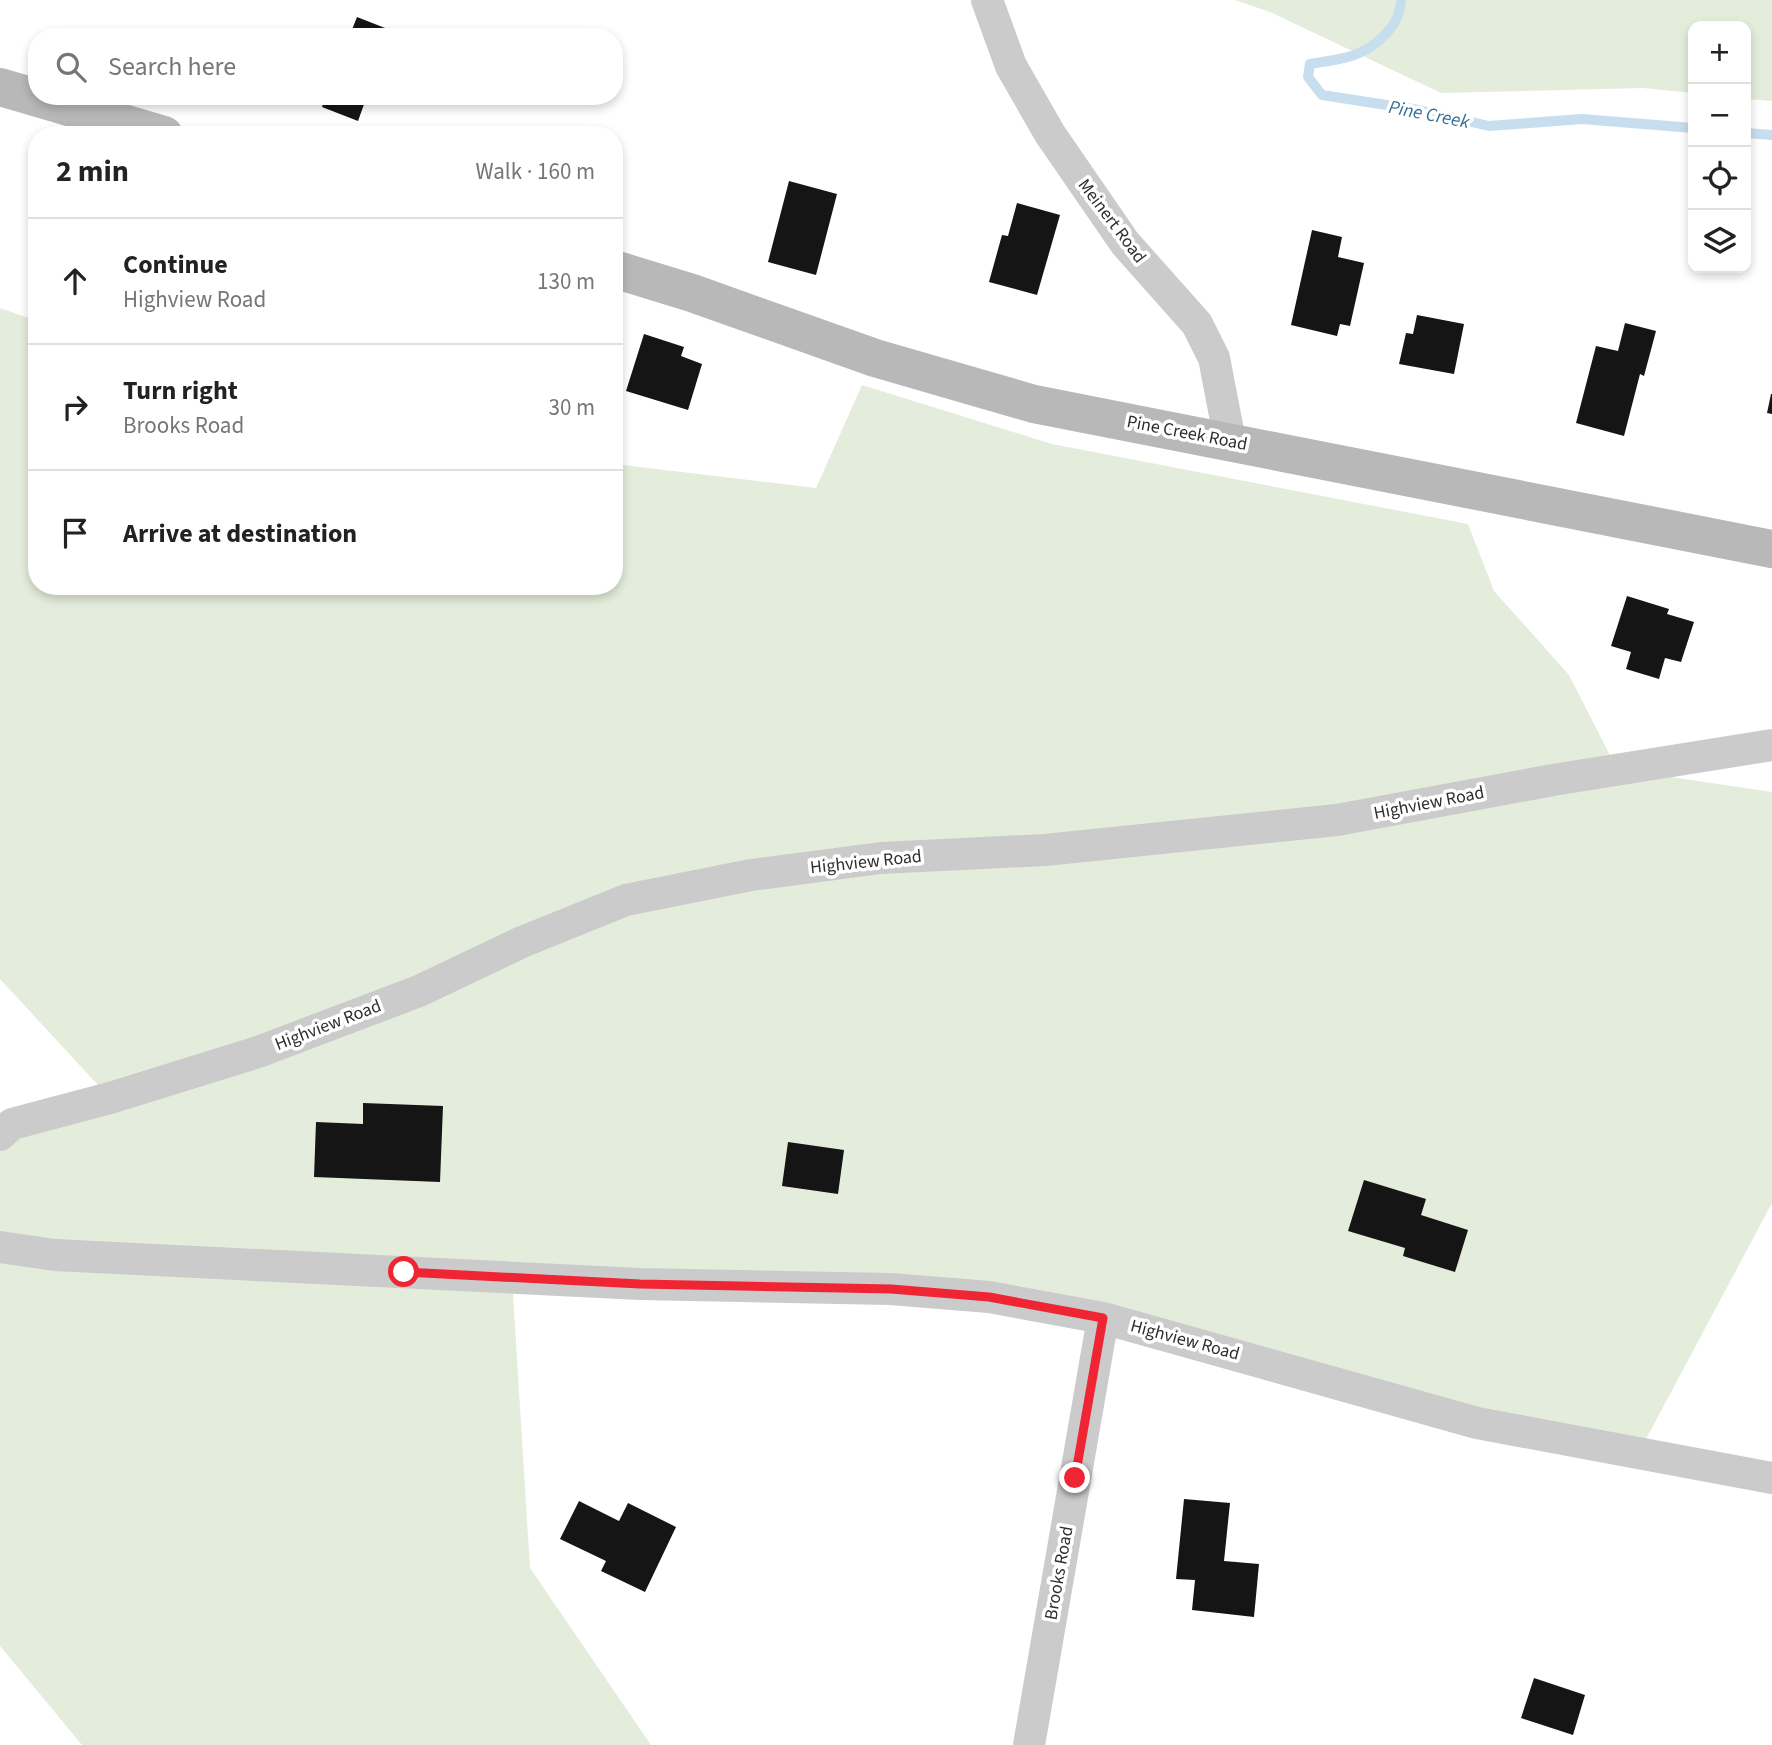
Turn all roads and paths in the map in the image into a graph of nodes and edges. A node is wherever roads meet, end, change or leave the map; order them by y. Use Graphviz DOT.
graph roads {
  1 [pos="987,0"];
  2 [pos="0,87"];
  3 [pos="28,95"];
  4 [pos="62,105"];
  5 [pos="133,126"];
  6 [pos="623,272"];
  7 [pos="1230,441"];
  8 [pos="1772,549"];
  9 [pos="1772,745"];
  10 [pos="0,1135"];
  11 [pos="0,1248"];
  12 [pos="1103,1318"];
  13 [pos="1772,1478"];
  14 [pos="1029,1745"];
  1 -- 7 [label="street, Meinert Road"];
  2 -- 3 [label="street"];
  4 -- 5 [label="street"];
  6 -- 7 [label="street, Pine Creek Road"];
  7 -- 8 [label="street, Pine Creek Road"];
  9 -- 10 [label="street, Highview Road"];
  11 -- 12 [label="street, Highview Road"];
  12 -- 13 [label="street, Highview Road"];
  12 -- 14 [label="street, Brooks Road"];
}
